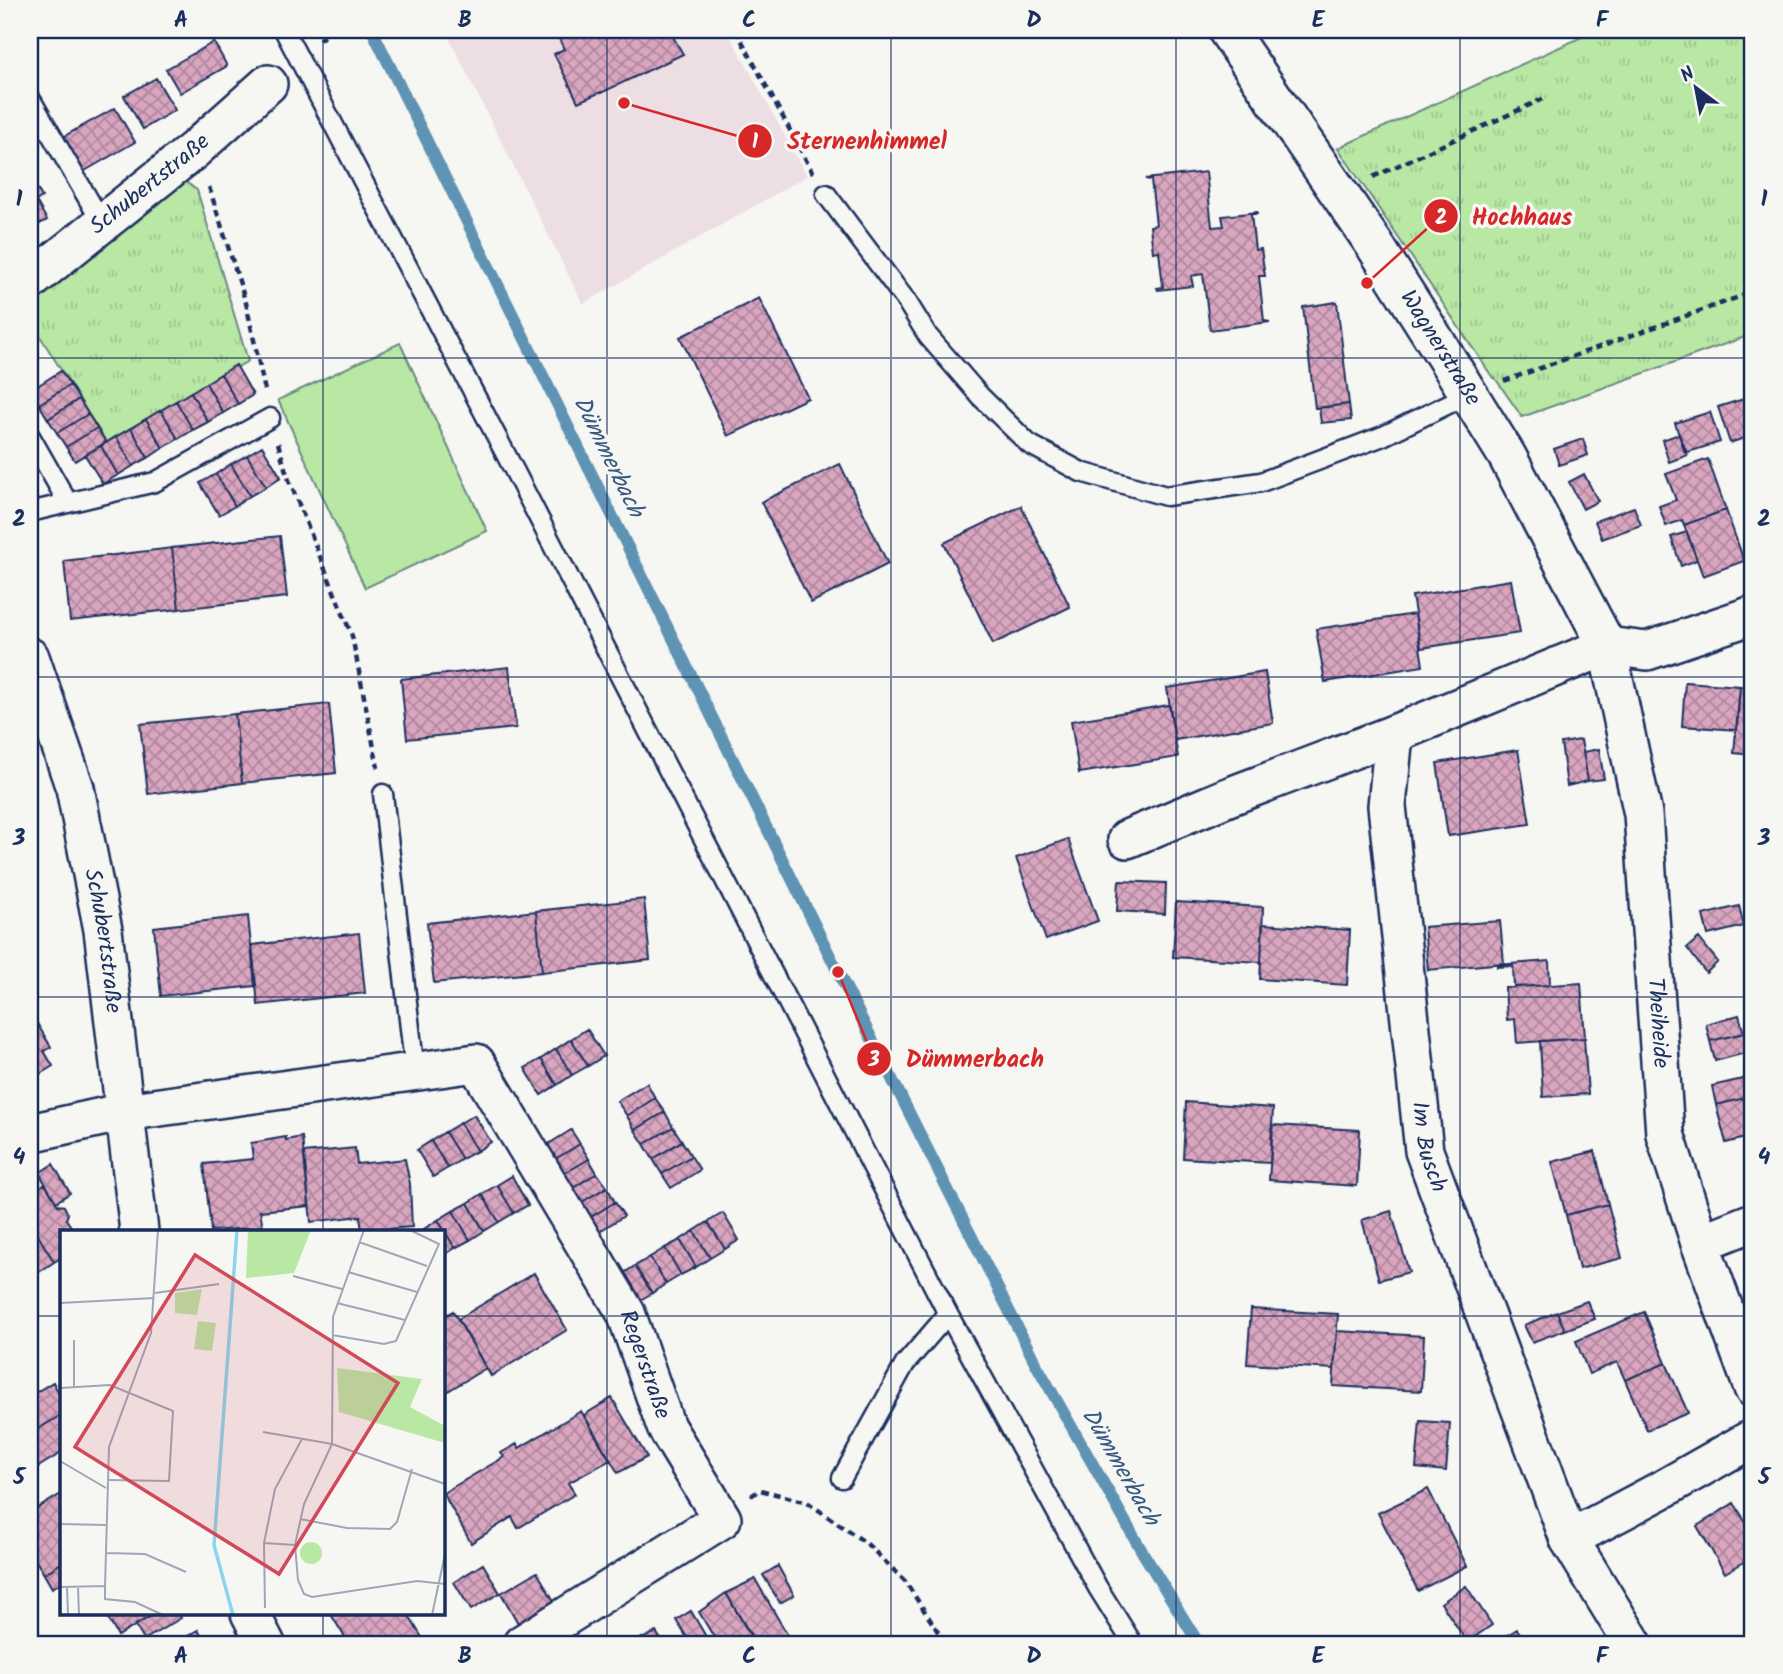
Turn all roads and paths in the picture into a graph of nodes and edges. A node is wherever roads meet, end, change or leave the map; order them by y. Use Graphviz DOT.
graph roads {
  1 [pos="284,30"];
  2 [pos="736,30"];
  3 [pos="1227,30"];
  4 [pos="268,84"];
  5 [pos="1547,97"];
  6 [pos="30,98"];
  7 [pos="194,150"];
  8 [pos="1338,192"];
  9 [pos="826,194"];
  10 [pos="102,223"];
  11 [pos="30,281"];
  12 [pos="1753,292"];
  13 [pos="1469,394"];
  14 [pos="270,418"];
  15 [pos="30,436"];
  16 [pos="68,503"];
  17 [pos="30,512"];
  18 [pos="1753,615"];
  19 [pos="1607,646"];
  20 [pos="30,657"];
  21 [pos="1394,734"];
  22 [pos="383,794"];
  23 [pos="1127,839"];
  24 [pos="415,1072"];
  25 [pos="124,1112"];
  26 [pos="30,1133"];
  27 [pos="1753,1222"];
  28 [pos="139,1230"];
  29 [pos="1700,1243"];
  30 [pos="948,1314"];
  31 [pos="1753,1388"];
  32 [pos="1753,1438"];
  33 [pos="842,1478"];
  34 [pos="722,1519"];
  35 [pos="1569,1539"];
  36 [pos="251,1614"];
  37 [pos="266,1644"];
  38 [pos="522,1644"];
  39 [pos="946,1644"];
  40 [pos="1133,1644"];
  41 [pos="1633,1644"];
  1 -- 30 [label="lane"];
  2 -- 9 [label="path"];
  3 -- 8 [label="street, Wagnerstraße"];
  4 -- 7 [label="street, Schubertstraße"];
  5 -- 8 [label="path"];
  6 -- 10 [label="lane"];
  7 -- 10 [label="street, Schubertstraße"];
  7 -- 14 [label="path"];
  8 -- 13 [label="street, Wagnerstraße"];
  9 -- 13 [label="lane"];
  10 -- 11 [label="street, Schubertstraße"];
  12 -- 13 [label="path"];
  13 -- 19 [label="street, Wagnerstraße"];
  14 -- 16 [label="lane"];
  14 -- 22 [label="path"];
  15 -- 16 [label="lane"];
  16 -- 17 [label="lane"];
  18 -- 19 [label="street"];
  19 -- 21 [label="street"];
  19 -- 29 [label="street, Theiheide"];
  20 -- 25 [label="street, Schubertstraße"];
  21 -- 23 [label="street"];
  21 -- 35 [label="street, Im Busch"];
  22 -- 24 [label="lane"];
  24 -- 25 [label="street, Regerstraße"];
  24 -- 34 [label="street, Regerstraße"];
  25 -- 26 [label="street, Regerstraße"];
  25 -- 28 [label="street, Schubertstraße"];
  27 -- 29 [label="street"];
  29 -- 31 [label="street, Theiheide"];
  30 -- 33 [label="lane"];
  30 -- 40 [label="lane"];
  32 -- 35 [label="street"];
  34 -- 38 [label="street"];
  34 -- 39 [label="path"];
  35 -- 41 [label="street, Im Busch"];
  36 -- 37 [label="street"];
}
